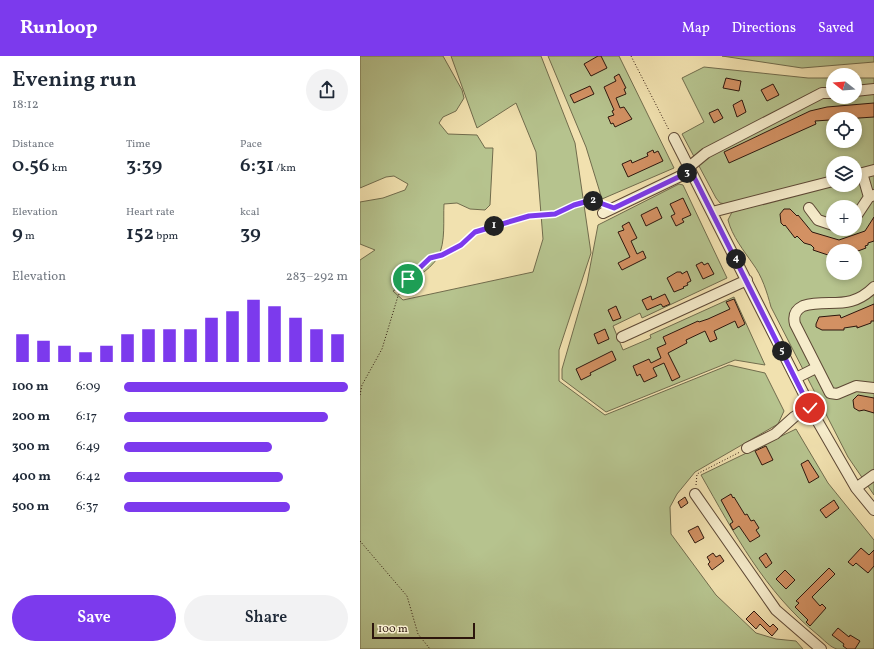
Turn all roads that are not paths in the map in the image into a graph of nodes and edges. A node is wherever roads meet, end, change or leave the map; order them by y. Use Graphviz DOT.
graph roads {
  1 [pos="874,89"];
  2 [pos="862,90"];
  3 [pos="826,93"];
  4 [pos="674,138"];
  5 [pos="690,169"];
  6 [pos="874,170"];
  7 [pos="862,173"];
  8 [pos="862,179"];
  9 [pos="826,183"];
  10 [pos="872,196"];
  11 [pos="809,208"];
  12 [pos="862,209"];
  13 [pos="712,212"];
  14 [pos="603,213"];
  15 [pos="826,223"];
  16 [pos="746,280"];
  17 [pos="874,287"];
  18 [pos="622,338"];
  19 [pos="816,368"];
  20 [pos="796,378"];
  21 [pos="874,388"];
  22 [pos="810,408"];
  23 [pos="747,448"];
  24 [pos="874,475"];
  25 [pos="856,488"];
  26 [pos="695,494"];
  27 [pos="874,510"];
  28 [pos="821,649"];
  1 -- 2 [label="street"];
  3 -- 5 [label="street"];
  4 -- 5 [label="street"];
  5 -- 13 [label="street"];
  5 -- 14 [label="street"];
  6 -- 7 [label="street"];
  8 -- 10 [label="street"];
  9 -- 13 [label="street"];
  10 -- 12 [label="street"];
  11 -- 15 [label="street"];
  13 -- 16 [label="street"];
  16 -- 18 [label="street"];
  16 -- 20 [label="street"];
  17 -- 19 [label="street"];
  19 -- 20 [label="street"];
  19 -- 21 [label="street"];
  20 -- 22 [label="street"];
  22 -- 23 [label="street"];
  22 -- 25 [label="street"];
  24 -- 25 [label="street"];
  25 -- 27 [label="street"];
  26 -- 28 [label="street"];
}
